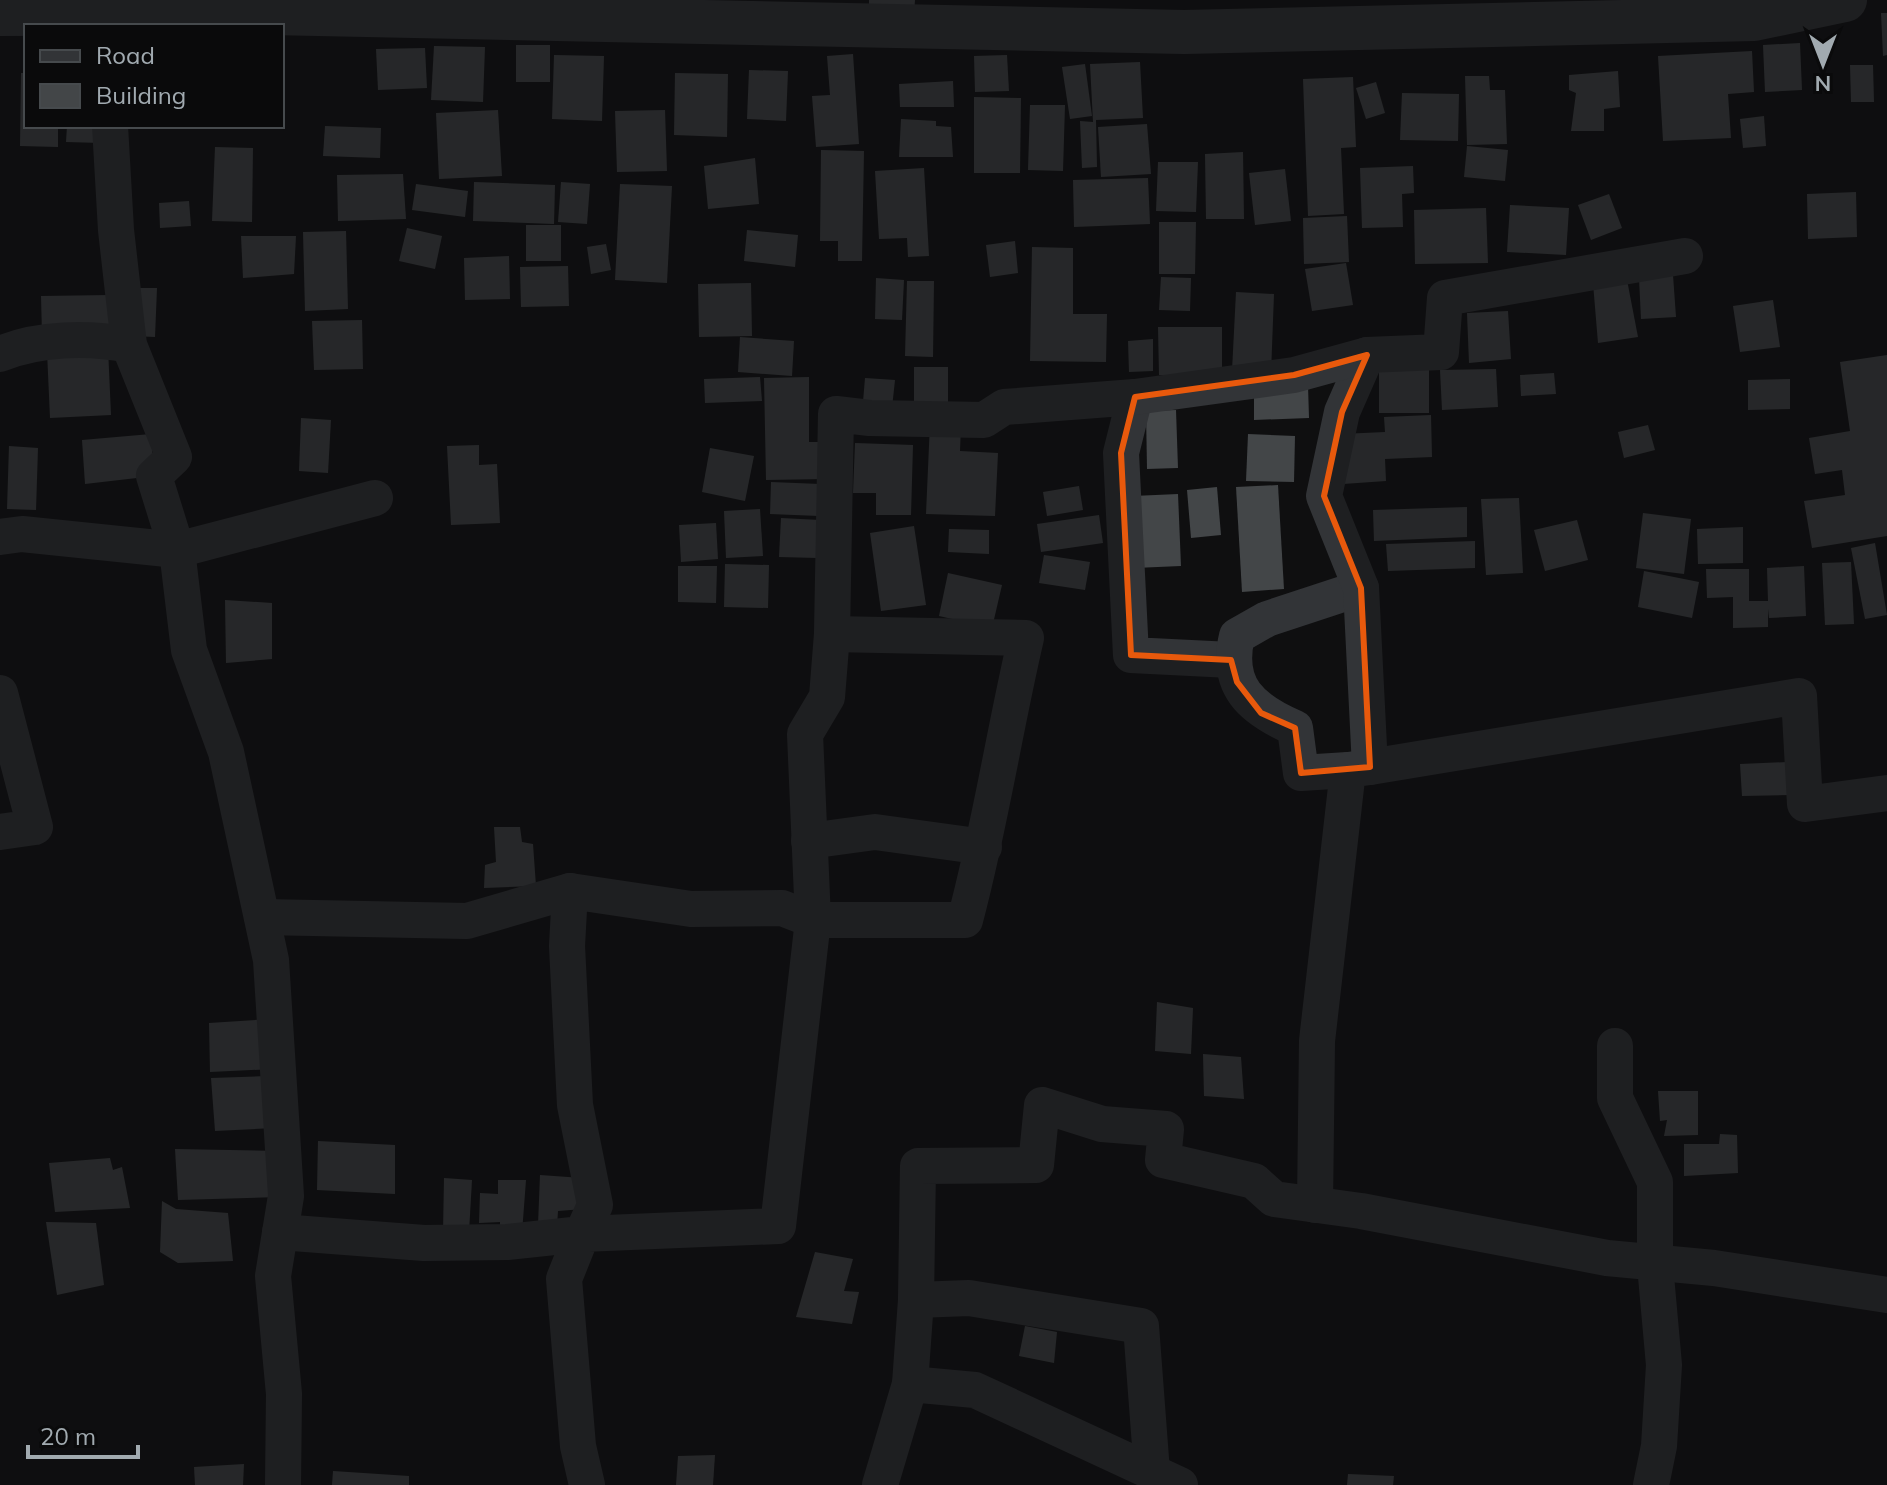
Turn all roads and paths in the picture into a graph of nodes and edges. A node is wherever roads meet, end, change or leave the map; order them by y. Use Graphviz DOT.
graph roads {
  1 [pos="1845,0"];
  2 [pos="326,7"];
  3 [pos="0,14"];
  4 [pos="104,20"];
  5 [pos="110,128"];
  6 [pos="1685,256"];
  7 [pos="129,345"];
  8 [pos="0,354"];
  9 [pos="1367,355"];
  10 [pos="1135,397"];
  11 [pos="375,498"];
  12 [pos="0,537"];
  13 [pos="177,550"];
  14 [pos="1361,588"];
  15 [pos="832,634"];
  16 [pos="1231,660"];
  17 [pos="0,693"];
  18 [pos="1359,769"];
  19 [pos="1887,793"];
  20 [pos="0,832"];
  21 [pos="809,841"];
  22 [pos="984,847"];
  23 [pos="570,891"];
  24 [pos="262,917"];
  25 [pos="813,920"];
  26 [pos="1615,1046"];
  27 [pos="1315,1205"];
  28 [pos="280,1232"];
  29 [pos="582,1234"];
  30 [pos="1655,1265"];
  31 [pos="1887,1295"];
  32 [pos="916,1300"];
  33 [pos="910,1384"];
  34 [pos="1166,1479"];
  35 [pos="283,1485"];
  36 [pos="587,1485"];
  37 [pos="880,1485"];
  38 [pos="1651,1485"];
  1 -- 2 [label="street"];
  2 -- 4 [label="street"];
  3 -- 4 [label="street"];
  5 -- 7 [label="street"];
  6 -- 9 [label="street"];
  7 -- 8 [label="street"];
  7 -- 13 [label="street"];
  9 -- 10 [label="street"];
  9 -- 14 [label="street"];
  10 -- 15 [label="street"];
  10 -- 16 [label="street"];
  11 -- 13 [label="street"];
  12 -- 13 [label="street"];
  13 -- 24 [label="street"];
  14 -- 16 [label="street"];
  14 -- 18 [label="street"];
  15 -- 21 [label="street"];
  15 -- 22 [label="street"];
  16 -- 18 [label="street"];
  17 -- 20 [label="street"];
  18 -- 19 [label="street"];
  18 -- 27 [label="street"];
  21 -- 22 [label="street"];
  21 -- 25 [label="street"];
  22 -- 25 [label="street"];
  23 -- 24 [label="street"];
  23 -- 25 [label="street"];
  23 -- 29 [label="street"];
  24 -- 28 [label="street"];
  25 -- 29 [label="street"];
  26 -- 30 [label="street"];
  27 -- 30 [label="street"];
  27 -- 32 [label="street"];
  28 -- 29 [label="street"];
  28 -- 35 [label="street"];
  29 -- 36 [label="street"];
  30 -- 31 [label="street"];
  30 -- 38 [label="street"];
  32 -- 33 [label="street"];
  32 -- 34 [label="street"];
  33 -- 34 [label="street"];
  33 -- 37 [label="street"];
}
